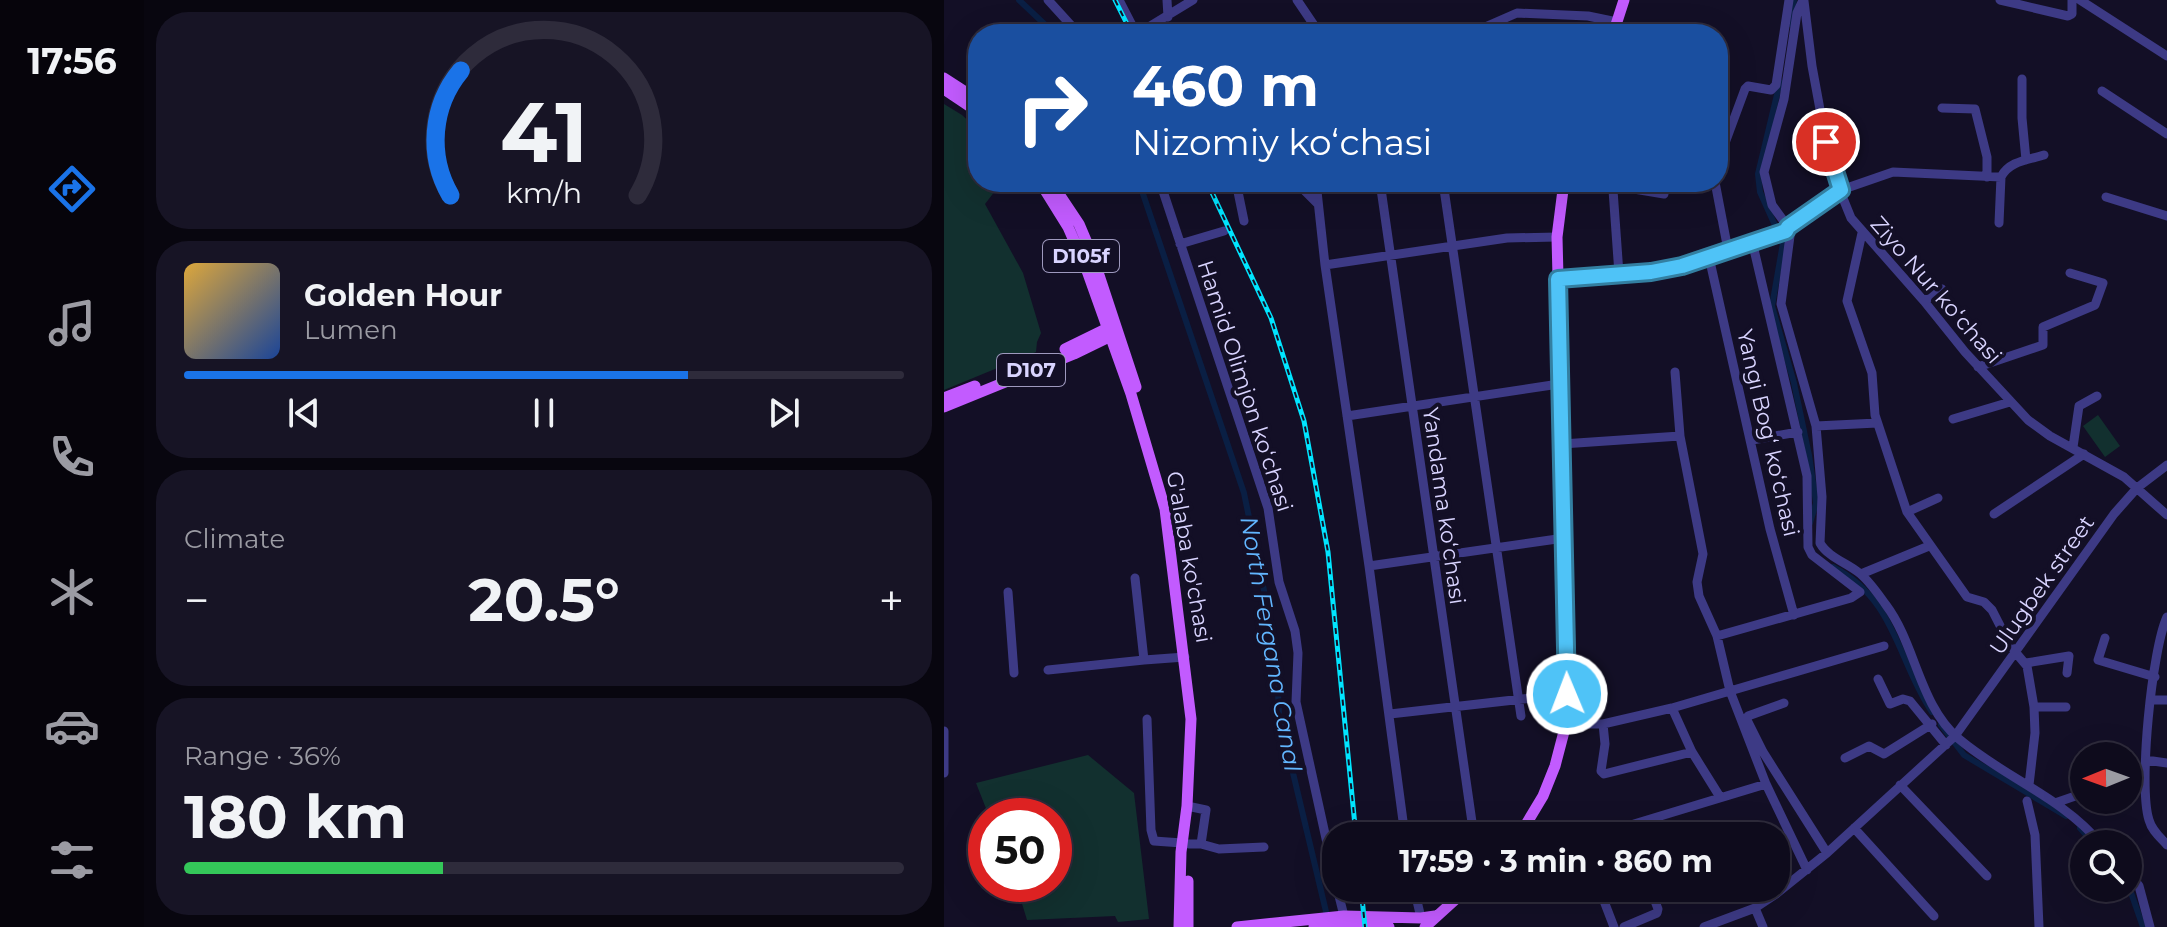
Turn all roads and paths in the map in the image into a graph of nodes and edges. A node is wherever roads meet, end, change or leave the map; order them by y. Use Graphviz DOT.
graph roads {
  1 [pos="1048,0"];
  2 [pos="1119,0"];
  3 [pos="1167,0"];
  4 [pos="1193,0"];
  5 [pos="1297,0"];
  6 [pos="1624,0"];
  7 [pos="1789,0"];
  8 [pos="1804,0"];
  9 [pos="2000,0"];
  10 [pos="2072,0"];
  11 [pos="2080,0"];
  12 [pos="1168,17"];
  13 [pos="1070,24"];
  14 [pos="1131,24"];
  15 [pos="1156,24"];
  16 [pos="1313,24"];
  17 [pos="1492,24"];
  18 [pos="1601,24"];
  19 [pos="1616,24"];
  20 [pos="2167,56"];
  21 [pos="944,78"];
  22 [pos="2022,79"];
  23 [pos="944,89"];
  24 [pos="2102,91"];
  25 [pos="968,94"];
  26 [pos="968,105"];
  27 [pos="1942,108"];
  28 [pos="2167,134"];
  29 [pos="1728,135"];
  30 [pos="2044,155"];
  31 [pos="2026,160"];
  32 [pos="1987,177"];
  33 [pos="2001,177"];
  34 [pos="1841,190"];
  35 [pos="1046,192"];
  36 [pos="1058,192"];
  37 [pos="1163,192"];
  38 [pos="1238,192"];
  39 [pos="1306,192"];
  40 [pos="1316,192"];
  41 [pos="1381,192"];
  42 [pos="1445,192"];
  43 [pos="1561,192"];
  44 [pos="1613,192"];
  45 [pos="1658,192"];
  46 [pos="1717,192"];
  47 [pos="1664,194"];
  48 [pos="2106,197"];
  49 [pos="1317,203"];
  50 [pos="2167,216"];
  51 [pos="1244,221"];
  52 [pos="1999,223"];
  53 [pos="1783,230"];
  54 [pos="1224,231"];
  55 [pos="1862,233"];
  56 [pos="1557,237"];
  57 [pos="1752,241"];
  58 [pos="1180,244"];
  59 [pos="1453,247"];
  60 [pos="1728,250"];
  61 [pos="1390,256"];
  62 [pos="1709,257"];
  63 [pos="1325,265"];
  64 [pos="2070,273"];
  65 [pos="1619,274"];
  66 [pos="1558,279"];
  67 [pos="1942,289"];
  68 [pos="1924,301"];
  69 [pos="1112,331"];
  70 [pos="1978,367"];
  71 [pos="1675,372"];
  72 [pos="1559,384"];
  73 [pos="2097,396"];
  74 [pos="1473,397"];
  75 [pos="944,398"];
  76 [pos="2010,402"];
  77 [pos="1411,406"];
  78 [pos="944,407"];
  79 [pos="1347,416"];
  80 [pos="1953,419"];
  81 [pos="1877,423"];
  82 [pos="1816,426"];
  83 [pos="1798,432"];
  84 [pos="1680,436"];
  85 [pos="1752,440"];
  86 [pos="1562,444"];
  87 [pos="2073,447"];
  88 [pos="1153,452"];
  89 [pos="2084,454"];
  90 [pos="2167,465"];
  91 [pos="2137,488"];
  92 [pos="1938,498"];
  93 [pos="1907,512"];
  94 [pos="1994,514"];
  95 [pos="2167,515"];
  96 [pos="1564,538"];
  97 [pos="1929,546"];
  98 [pos="1497,547"];
  99 [pos="1434,556"];
  100 [pos="1369,566"];
  101 [pos="1861,574"];
  102 [pos="1135,578"];
  103 [pos="1008,592"];
  104 [pos="1794,615"];
  105 [pos="2167,617"];
  106 [pos="1717,636"];
  107 [pos="2105,638"];
  108 [pos="1884,646"];
  109 [pos="2017,652"];
  110 [pos="1185,657"];
  111 [pos="1144,660"];
  112 [pos="2026,663"];
  113 [pos="1048,670"];
  114 [pos="1014,673"];
  115 [pos="2067,673"];
  116 [pos="2155,677"];
  117 [pos="1878,679"];
  118 [pos="1730,691"];
  119 [pos="1567,694"];
  120 [pos="1517,698"];
  121 [pos="2151,700"];
  122 [pos="2167,700"];
  123 [pos="1784,703"];
  124 [pos="1455,707"];
  125 [pos="2034,707"];
  126 [pos="2066,707"];
  127 [pos="1672,708"];
  128 [pos="1390,714"];
  129 [pos="1521,716"];
  130 [pos="1147,719"];
  131 [pos="1566,724"];
  132 [pos="1603,724"];
  133 [pos="1932,724"];
  134 [pos="944,731"];
  135 [pos="1955,736"];
  136 [pos="1946,745"];
  137 [pos="1692,752"];
  138 [pos="1845,758"];
  139 [pos="2146,760"];
  140 [pos="2167,763"];
  141 [pos="944,773"];
  142 [pos="1766,784"];
  143 [pos="1900,785"];
  144 [pos="2029,785"];
  145 [pos="2144,787"];
  146 [pos="1720,797"];
  147 [pos="2070,798"];
  148 [pos="2027,801"];
  149 [pos="2055,803"];
  150 [pos="1191,806"];
  151 [pos="1322,822"];
  152 [pos="1403,822"];
  153 [pos="1472,822"];
  154 [pos="1527,822"];
  155 [pos="1640,822"];
  156 [pos="1854,828"];
  157 [pos="2088,830"];
  158 [pos="1191,844"];
  159 [pos="2167,845"];
  160 [pos="1264,847"];
  161 [pos="1827,853"];
  162 [pos="1807,870"];
  163 [pos="1987,876"];
  164 [pos="2142,897"];
  165 [pos="1340,902"];
  166 [pos="1418,902"];
  167 [pos="1452,902"];
  168 [pos="1604,902"];
  169 [pos="1654,902"];
  170 [pos="1755,908"];
  171 [pos="1183,913"];
  172 [pos="1934,916"];
  173 [pos="1346,923"];
  174 [pos="1315,924"];
  175 [pos="1423,924"];
  176 [pos="1179,927"];
  177 [pos="1188,927"];
  178 [pos="1237,927"];
  179 [pos="1388,927"];
  180 [pos="1614,927"];
  181 [pos="1624,927"];
  182 [pos="1704,927"];
  183 [pos="1763,927"];
  184 [pos="2039,927"];
  185 [pos="2150,927"];
  1 -- 13 [label="street"];
  2 -- 14 [label="street"];
  3 -- 12 [label="street"];
  4 -- 12 [label="street"];
  5 -- 16 [label="street"];
  6 -- 19 [label="main road"];
  7 -- 29 [label="street"];
  8 -- 34 [label="street, Ziyo Nur koʻchasi"];
  8 -- 53 [label="street"];
  9 -- 10 [label="street"];
  11 -- 20 [label="street"];
  12 -- 15 [label="street"];
  17 -- 18 [label="street"];
  21 -- 25 [label="main road"];
  22 -- 31 [label="street"];
  23 -- 26 [label="main road"];
  24 -- 28 [label="street"];
  27 -- 32 [label="street"];
  30 -- 31 [label="street"];
  31 -- 33 [label="street"];
  32 -- 33 [label="street"];
  32 -- 34 [label="street"];
  33 -- 52 [label="street"];
  34 -- 53 [label="street"];
  34 -- 55 [label="street, Ziyo Nur koʻchasi"];
  35 -- 69 [label="main road, G'alaba ko'chasi / D105f"];
  36 -- 69 [label="main road, G'alaba ko'chasi / D105f"];
  37 -- 58 [label="street, Hamid Olimjon koʻchasi"];
  38 -- 51 [label="street"];
  39 -- 49 [label="street"];
  40 -- 49 [label="street"];
  41 -- 61 [label="street, Yandama koʻchasi"];
  42 -- 59 [label="street, Yandama koʻchasi"];
  43 -- 56 [label="main road"];
  44 -- 65 [label="street"];
  45 -- 47 [label="street"];
  46 -- 60 [label="street"];
  48 -- 50 [label="street"];
  49 -- 63 [label="street"];
  53 -- 57 [label="street"];
  53 -- 82 [label="street"];
  54 -- 58 [label="street"];
  55 -- 68 [label="street, Ziyo Nur koʻchasi"];
  55 -- 81 [label="street"];
  56 -- 59 [label="street"];
  56 -- 66 [label="main road"];
  57 -- 60 [label="street"];
  57 -- 83 [label="street"];
  58 -- 151 [label="street, Hamid Olimjon koʻchasi"];
  59 -- 61 [label="street"];
  59 -- 74 [label="street, Yandama koʻchasi"];
  60 -- 62 [label="street"];
  61 -- 63 [label="street"];
  61 -- 77 [label="street, Yandama koʻchasi"];
  62 -- 65 [label="street"];
  62 -- 85 [label="street, Yangi Bogʻ koʻchasi"];
  63 -- 79 [label="street"];
  64 -- 70 [label="street"];
  65 -- 66 [label="street"];
  66 -- 72 [label="main road"];
  67 -- 68 [label="street"];
  68 -- 70 [label="street, Ziyo Nur koʻchasi"];
  69 -- 75 [label="main road, D107"];
  69 -- 78 [label="main road, D107"];
  69 -- 88 [label="main road, G'alaba ko'chasi / D105f"];
  70 -- 76 [label="street, Ziyo Nur koʻchasi"];
  71 -- 84 [label="street"];
  72 -- 74 [label="street"];
  72 -- 86 [label="main road"];
  73 -- 87 [label="street"];
  74 -- 77 [label="street"];
  74 -- 98 [label="street, Yandama koʻchasi"];
  76 -- 80 [label="street"];
  76 -- 87 [label="street, Ziyo Nur koʻchasi"];
  77 -- 79 [label="street"];
  77 -- 99 [label="street, Yandama koʻchasi"];
  79 -- 100 [label="street"];
  81 -- 82 [label="street"];
  81 -- 93 [label="street"];
  82 -- 101 [label="street"];
  83 -- 85 [label="street"];
  83 -- 104 [label="street"];
  84 -- 86 [label="street"];
  84 -- 106 [label="street"];
  85 -- 104 [label="street, Yangi Bogʻ koʻchasi"];
  86 -- 96 [label="main road"];
  87 -- 89 [label="street, Ziyo Nur koʻchasi"];
  88 -- 110 [label="main road, G'alaba ko'chasi / D105f"];
  88 -- 150 [label="main road, G'alaba ko'chasi / D105f"];
  89 -- 91 [label="street, Ziyo Nur koʻchasi"];
  89 -- 94 [label="street"];
  90 -- 91 [label="street, Ulugbek street"];
  91 -- 95 [label="street, Ziyo Nur koʻchasi"];
  91 -- 109 [label="street, Ulugbek street"];
  92 -- 93 [label="street"];
  93 -- 97 [label="street"];
  96 -- 98 [label="street"];
  96 -- 119 [label="main road"];
  97 -- 101 [label="street"];
  97 -- 109 [label="street"];
  98 -- 99 [label="street"];
  98 -- 120 [label="street, Yandama koʻchasi"];
  99 -- 100 [label="street"];
  99 -- 124 [label="street, Yandama koʻchasi"];
  100 -- 128 [label="street"];
  101 -- 135 [label="street"];
  102 -- 111 [label="street"];
  103 -- 114 [label="street"];
  104 -- 106 [label="street"];
  105 -- 116 [label="street"];
  106 -- 118 [label="street"];
  107 -- 116 [label="street"];
  108 -- 118 [label="street"];
  109 -- 112 [label="street"];
  109 -- 135 [label="street, Ulugbek street"];
  110 -- 111 [label="street"];
  110 -- 150 [label="main road, G'alaba ko'chasi / D105f"];
  111 -- 113 [label="street"];
  112 -- 115 [label="street"];
  112 -- 125 [label="street"];
  116 -- 121 [label="street"];
  117 -- 133 [label="street"];
  118 -- 127 [label="street"];
  118 -- 142 [label="street"];
  119 -- 120 [label="street"];
  119 -- 131 [label="main road"];
  120 -- 124 [label="street"];
  120 -- 129 [label="street, Yandama koʻchasi"];
  121 -- 122 [label="street"];
  121 -- 139 [label="street"];
  123 -- 161 [label="street"];
  124 -- 128 [label="street"];
  124 -- 153 [label="street, Yandama koʻchasi"];
  125 -- 126 [label="street"];
  125 -- 144 [label="street"];
  127 -- 132 [label="street"];
  127 -- 137 [label="street"];
  128 -- 152 [label="street"];
  130 -- 158 [label="street"];
  131 -- 132 [label="street"];
  131 -- 154 [label="main road"];
  132 -- 137 [label="street"];
  133 -- 136 [label="street"];
  133 -- 138 [label="street"];
  134 -- 141 [label="street"];
  135 -- 136 [label="street, Ulugbek street"];
  135 -- 144 [label="street"];
  136 -- 143 [label="street, Ulugbek street"];
  137 -- 146 [label="street"];
  139 -- 140 [label="street"];
  139 -- 145 [label="street"];
  142 -- 146 [label="street"];
  142 -- 162 [label="street"];
  143 -- 156 [label="street, Ulugbek street"];
  143 -- 163 [label="street"];
  144 -- 149 [label="street"];
  145 -- 159 [label="street"];
  146 -- 155 [label="street"];
  147 -- 149 [label="street"];
  148 -- 184 [label="street"];
  149 -- 157 [label="street"];
  150 -- 158 [label="main road, G'alaba ko'chasi / D105f"];
  150 -- 158 [label="street"];
  156 -- 161 [label="street, Ulugbek street"];
  156 -- 172 [label="street"];
  158 -- 160 [label="street"];
  158 -- 171 [label="main road, G'alaba ko'chasi / D105f"];
  161 -- 162 [label="street, Ulugbek street"];
  162 -- 170 [label="street, Ulugbek street"];
  164 -- 185 [label="street"];
  165 -- 173 [label="street, Hamid Olimjon koʻchasi"];
  166 -- 175 [label="street"];
  167 -- 175 [label="main road"];
  168 -- 180 [label="street"];
  169 -- 181 [label="street"];
  170 -- 182 [label="street, Ulugbek street"];
  170 -- 183 [label="street"];
  171 -- 176 [label="main road, D105f"];
  171 -- 177 [label="main road, D105f"];
  173 -- 174 [label="main road"];
  173 -- 175 [label="main road"];
  173 -- 179 [label="main road"];
  174 -- 178 [label="main road"];
}
